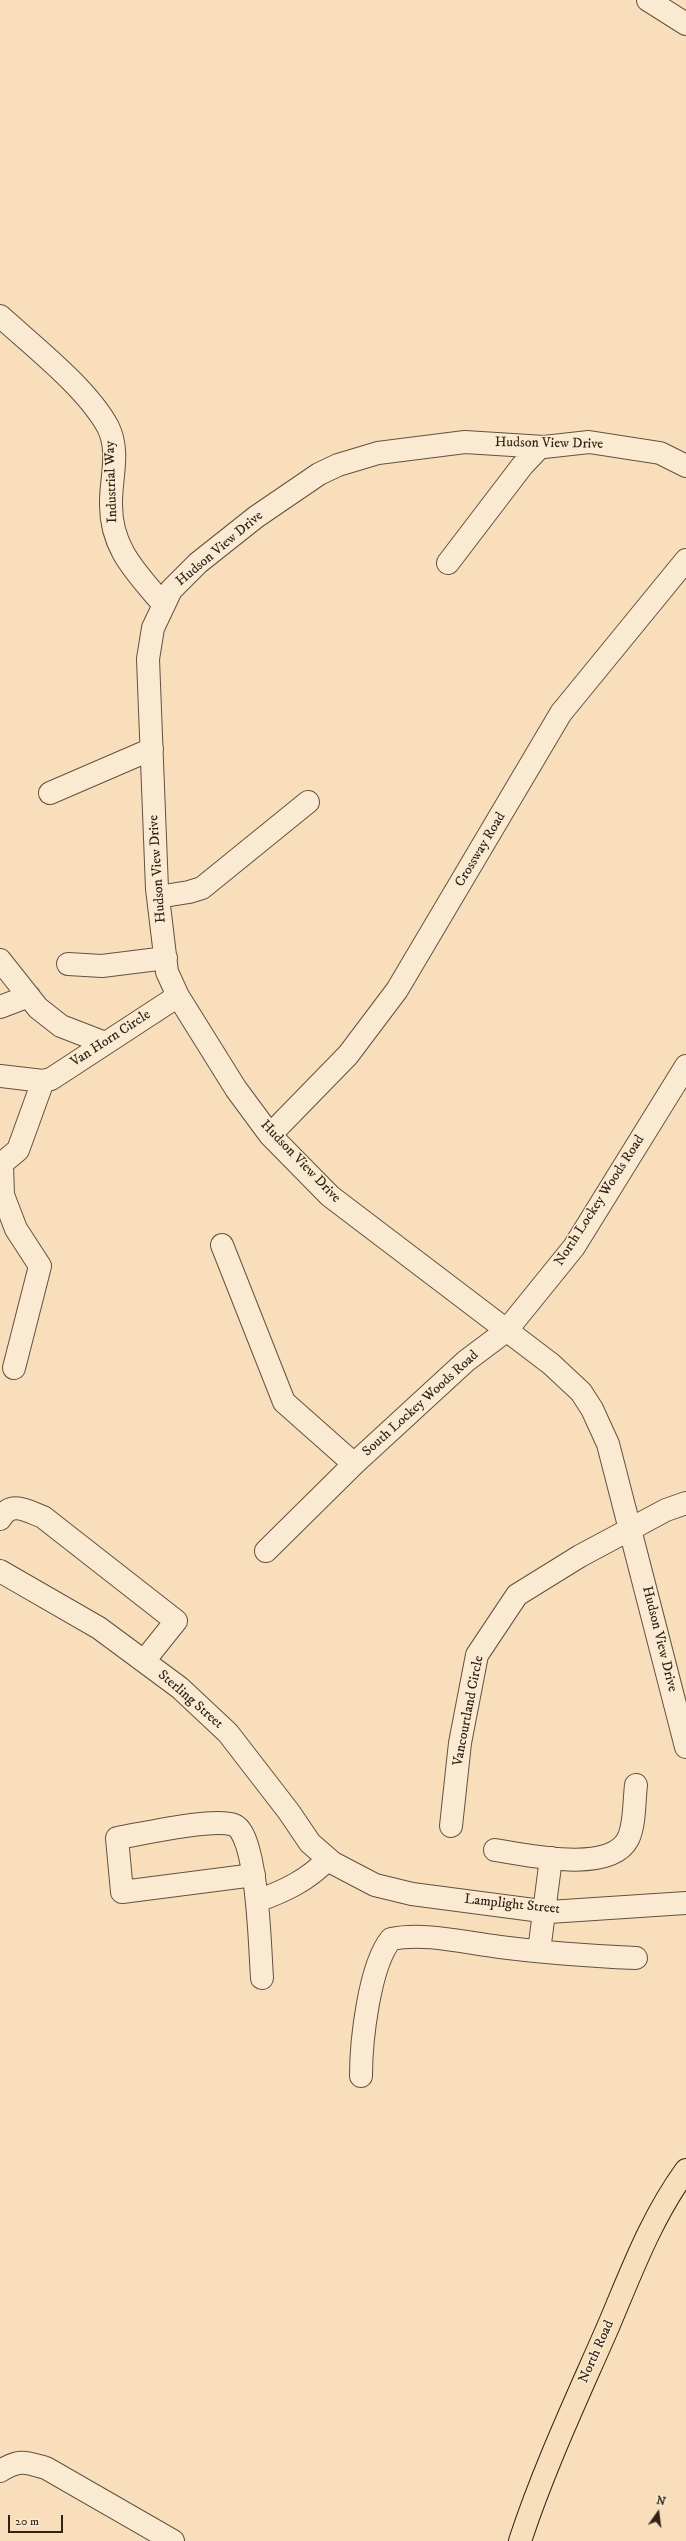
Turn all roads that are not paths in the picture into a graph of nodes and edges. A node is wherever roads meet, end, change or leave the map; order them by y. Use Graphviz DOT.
graph roads {
  1 [pos="648,0"];
  2 [pos="686,24"];
  3 [pos="0,316"];
  4 [pos="540,447"];
  5 [pos="686,466"];
  6 [pos="686,560"];
  7 [pos="448,564"];
  8 [pos="163,604"];
  9 [pos="152,749"];
  10 [pos="50,793"];
  11 [pos="308,802"];
  12 [pos="158,897"];
  13 [pos="166,958"];
  14 [pos="0,960"];
  15 [pos="68,964"];
  16 [pos="29,996"];
  17 [pos="178,996"];
  18 [pos="0,1007"];
  19 [pos="105,1043"];
  20 [pos="686,1066"];
  21 [pos="0,1076"];
  22 [pos="43,1081"];
  23 [pos="270,1135"];
  24 [pos="1,1165"];
  25 [pos="222,1245"];
  26 [pos="506,1331"];
  27 [pos="14,1368"];
  28 [pos="354,1464"];
  29 [pos="686,1503"];
  30 [pos="0,1519"];
  31 [pos="632,1530"];
  32 [pos="266,1551"];
  33 [pos="0,1571"];
  34 [pos="144,1661"];
  35 [pos="686,1747"];
  36 [pos="636,1785"];
  37 [pos="451,1826"];
  38 [pos="496,1850"];
  39 [pos="551,1858"];
  40 [pos="336,1864"];
  41 [pos="254,1875"];
  42 [pos="257,1901"];
  43 [pos="686,1903"];
  44 [pos="546,1911"];
  45 [pos="539,1951"];
  46 [pos="636,1958"];
  47 [pos="262,1978"];
  48 [pos="361,2076"];
  49 [pos="686,2170"];
  50 [pos="8,2466"];
  51 [pos="174,2541"];
  52 [pos="520,2541"];
  1 -- 2 [label="street"];
  3 -- 8 [label="street, Industrial Way"];
  4 -- 5 [label="street, Hudson View Drive"];
  4 -- 7 [label="street"];
  4 -- 8 [label="street, Hudson View Drive"];
  6 -- 23 [label="street, Crossway Road"];
  8 -- 9 [label="street, Hudson View Drive"];
  9 -- 10 [label="street"];
  9 -- 12 [label="street, Hudson View Drive"];
  11 -- 12 [label="street"];
  12 -- 13 [label="street, Hudson View Drive"];
  13 -- 15 [label="street"];
  13 -- 17 [label="street, Hudson View Drive"];
  14 -- 16 [label="street"];
  16 -- 18 [label="street"];
  16 -- 19 [label="street"];
  17 -- 19 [label="street, Van Horn Circle"];
  17 -- 23 [label="street, Hudson View Drive"];
  19 -- 22 [label="street, Van Horn Circle"];
  20 -- 26 [label="street, North Lockey Woods Road"];
  21 -- 22 [label="street"];
  22 -- 24 [label="street"];
  23 -- 26 [label="street, Hudson View Drive"];
  24 -- 27 [label="street"];
  25 -- 28 [label="street, South Lockey Woods Road"];
  26 -- 28 [label="street, South Lockey Woods Road"];
  26 -- 31 [label="street, Hudson View Drive"];
  28 -- 32 [label="street"];
  29 -- 31 [label="street"];
  30 -- 34 [label="street"];
  31 -- 35 [label="street, Hudson View Drive"];
  31 -- 37 [label="street, Vancourtland Circle"];
  33 -- 34 [label="street, Sterling Street"];
  34 -- 40 [label="street, Sterling Street"];
  36 -- 39 [label="street"];
  38 -- 39 [label="street"];
  39 -- 44 [label="street"];
  40 -- 42 [label="street"];
  40 -- 44 [label="street, Lamplight Street"];
  41 -- 41 [label="street"];
  41 -- 42 [label="street"];
  42 -- 47 [label="street"];
  43 -- 44 [label="street, Lamplight Street"];
  44 -- 45 [label="street"];
  45 -- 46 [label="street"];
  45 -- 48 [label="street"];
  49 -- 52 [label="main road, North Road"];
  50 -- 51 [label="street"];
}
